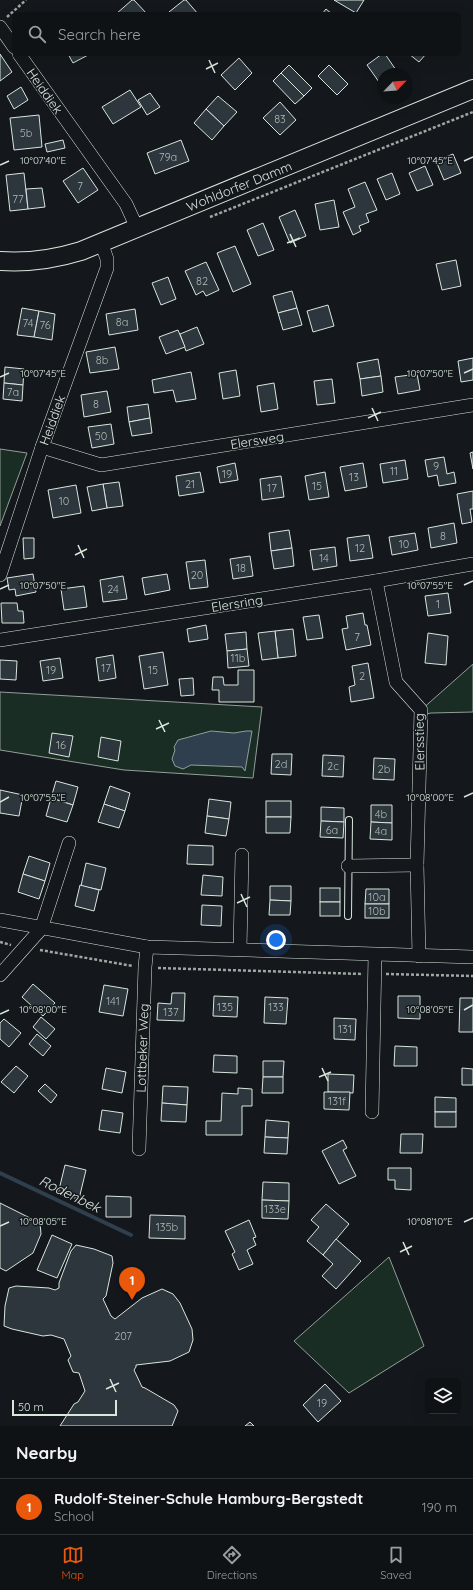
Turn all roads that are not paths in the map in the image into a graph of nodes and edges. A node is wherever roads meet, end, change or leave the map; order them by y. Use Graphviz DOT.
graph roads {
  1 [pos="2,23"];
  2 [pos="12,43"];
  3 [pos="20,56"];
  4 [pos="473,90"];
  5 [pos="137,228"];
  6 [pos="101,242"];
  7 [pos="0,261"];
  8 [pos="473,405"];
  9 [pos="42,447"];
  10 [pos="473,564"];
  11 [pos="0,575"];
  12 [pos="376,581"];
  13 [pos="0,640"];
  14 [pos="349,820"];
  15 [pos="69,843"];
  16 [pos="242,855"];
  17 [pos="417,865"];
  18 [pos="348,866"];
  19 [pos="348,916"];
  20 [pos="0,920"];
  21 [pos="41,929"];
  22 [pos="147,947"];
  23 [pos="240,949"];
  24 [pos="375,955"];
  25 [pos="419,956"];
  26 [pos="473,957"];
  27 [pos="0,975"];
  28 [pos="372,1112"];
  29 [pos="139,1149"];
  1 -- 2 [label="street"];
  3 -- 5 [label="street, Heiddiek"];
  4 -- 5 [label="street, Wohldorfer Damm"];
  5 -- 6 [label="street, Wohldorfer Damm"];
  6 -- 7 [label="street, Wohldorfer Damm"];
  6 -- 9 [label="street, Heiddiek"];
  8 -- 9 [label="street, Elersweg"];
  9 -- 11 [label="street, Heiddiek"];
  10 -- 12 [label="street, Elersring"];
  12 -- 13 [label="street, Elersring"];
  12 -- 17 [label="street, Elersstieg"];
  14 -- 18 [label="lane"];
  15 -- 21 [label="street"];
  16 -- 23 [label="street"];
  17 -- 18 [label="street"];
  17 -- 25 [label="street, Elersstieg"];
  18 -- 19 [label="lane"];
  20 -- 21 [label="street"];
  21 -- 22 [label="street"];
  21 -- 27 [label="street"];
  22 -- 23 [label="street"];
  22 -- 29 [label="street, Lottbeker Weg"];
  23 -- 24 [label="street"];
  24 -- 25 [label="street"];
  24 -- 28 [label="street"];
  25 -- 26 [label="street"];
}
